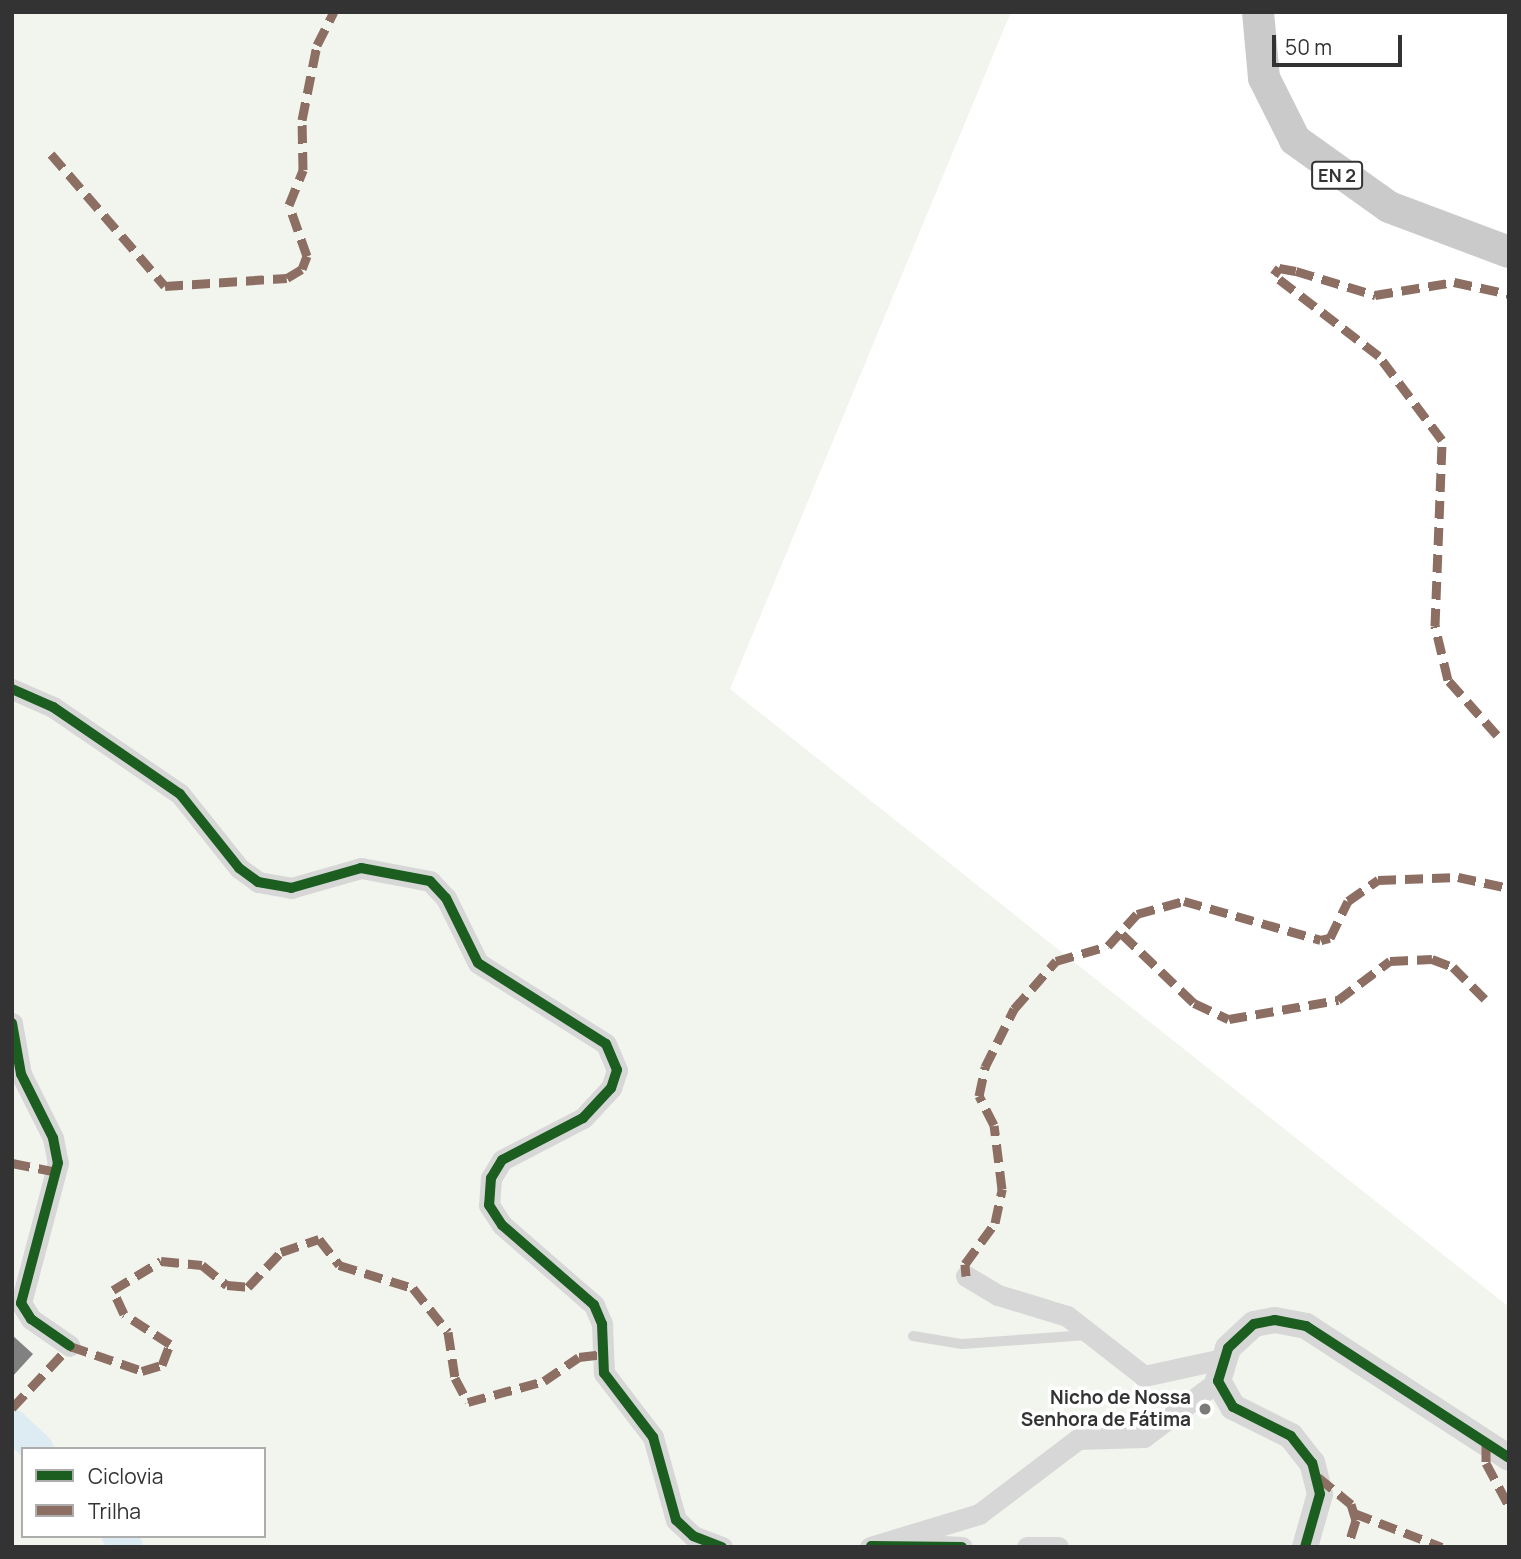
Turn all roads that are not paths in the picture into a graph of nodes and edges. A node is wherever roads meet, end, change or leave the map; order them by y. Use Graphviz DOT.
graph roads {
  1 [pos="1258,12"];
  2 [pos="1509,252"];
  3 [pos="12,689"];
  4 [pos="12,1023"];
  5 [pos="965,1276"];
  6 [pos="1090,1335"];
  7 [pos="914,1336"];
  8 [pos="70,1346"];
  9 [pos="1220,1370"];
  10 [pos="1509,1458"];
  11 [pos="871,1546"];
  12 [pos="722,1547"];
  13 [pos="962,1547"];
  14 [pos="1027,1547"];
  15 [pos="1058,1547"];
  16 [pos="1305,1547"];
  1 -- 2 [label="main road, EN 2"];
  3 -- 12 [label="street"];
  4 -- 8 [label="street"];
  5 -- 6 [label="street"];
  6 -- 7 [label="lane"];
  6 -- 9 [label="street"];
  9 -- 10 [label="street"];
  9 -- 11 [label="street"];
  9 -- 16 [label="street"];
  11 -- 13 [label="street"];
  14 -- 15 [label="street"];
}
